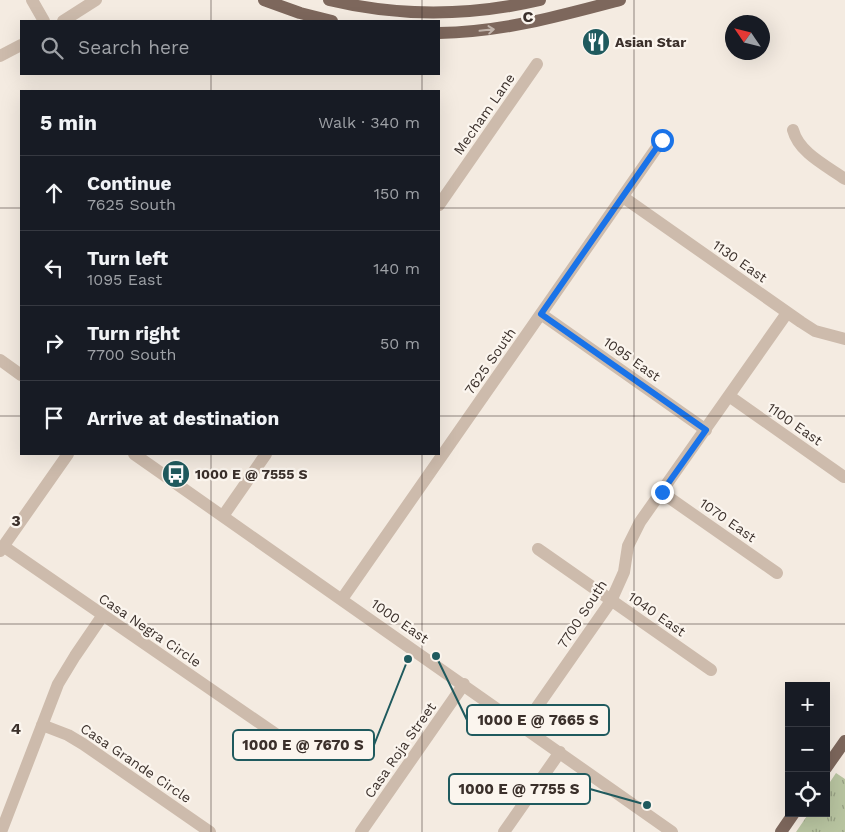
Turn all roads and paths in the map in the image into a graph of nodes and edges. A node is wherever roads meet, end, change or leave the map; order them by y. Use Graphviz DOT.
graph roads {
  1 [pos="32,0"];
  2 [pos="96,0"];
  3 [pos="264,0"];
  4 [pos="330,0"];
  5 [pos="540,0"];
  6 [pos="620,0"];
  7 [pos="43,20"];
  8 [pos="65,20"];
  9 [pos="328,20"];
  10 [pos="440,33"];
  11 [pos="20,45"];
  12 [pos="0,56"];
  13 [pos="537,64"];
  14 [pos="793,130"];
  15 [pos="662,140"];
  16 [pos="845,179"];
  17 [pos="623,197"];
  18 [pos="440,205"];
  19 [pos="787,313"];
  20 [pos="541,314"];
  21 [pos="845,339"];
  22 [pos="0,360"];
  23 [pos="20,374"];
  24 [pos="729,396"];
  25 [pos="706,430"];
  26 [pos="67,455"];
  27 [pos="135,455"];
  28 [pos="265,455"];
  29 [pos="844,477"];
  30 [pos="662,492"];
  31 [pos="223,516"];
  32 [pos="2,549"];
  33 [pos="538,549"];
  34 [pos="777,573"];
  35 [pos="342,599"];
  36 [pos="611,601"];
  37 [pos="103,615"];
  38 [pos="710,670"];
  39 [pos="464,684"];
  40 [pos="42,725"];
  41 [pos="523,727"];
  42 [pos="280,737"];
  43 [pos="845,741"];
  44 [pos="560,752"];
  45 [pos="830,762"];
  46 [pos="791,817"];
  47 [pos="1,832"];
  48 [pos="210,832"];
  49 [pos="361,832"];
  50 [pos="504,832"];
  51 [pos="672,832"];
  52 [pos="781,832"];
  1 -- 7 [label="street"];
  2 -- 8 [label="street"];
  3 -- 9 [label="main road"];
  4 -- 5 [label="main road"];
  10 -- 6 [label="main road, one-way"];
  11 -- 12 [label="street"];
  13 -- 18 [label="street, Mecham Lane"];
  14 -- 16 [label="street"];
  15 -- 17 [label="street, 7625 South"];
  17 -- 19 [label="street, 1130 East"];
  17 -- 20 [label="street, 7625 South"];
  19 -- 21 [label="street, 1130 East"];
  19 -- 24 [label="street, 7700 South"];
  20 -- 25 [label="street, 1095 East"];
  20 -- 35 [label="street, 7625 South"];
  22 -- 23 [label="street"];
  24 -- 25 [label="street, 7700 South"];
  24 -- 29 [label="street, 1100 East"];
  25 -- 30 [label="street, 7700 South"];
  26 -- 32 [label="street"];
  27 -- 31 [label="street, 1000 East"];
  28 -- 31 [label="street"];
  30 -- 34 [label="street, 1070 East"];
  30 -- 36 [label="street, 7700 South"];
  31 -- 35 [label="street, 1000 East"];
  32 -- 37 [label="street, Casa Negra Circle"];
  33 -- 36 [label="street, 1040 East"];
  35 -- 39 [label="street, 1000 East"];
  36 -- 38 [label="street, 1040 East"];
  36 -- 41 [label="street, 7700 South"];
  37 -- 40 [label="street"];
  37 -- 42 [label="street, Casa Negra Circle"];
  39 -- 41 [label="street, 1000 East"];
  39 -- 49 [label="street, Casa Roja Street"];
  40 -- 47 [label="street"];
  40 -- 48 [label="street, Casa Grande Circle"];
  41 -- 44 [label="street, 1000 East"];
  43 -- 45 [label="main road"];
  44 -- 50 [label="street"];
  44 -- 51 [label="street, 1000 East"];
  46 -- 52 [label="main road"];
}
